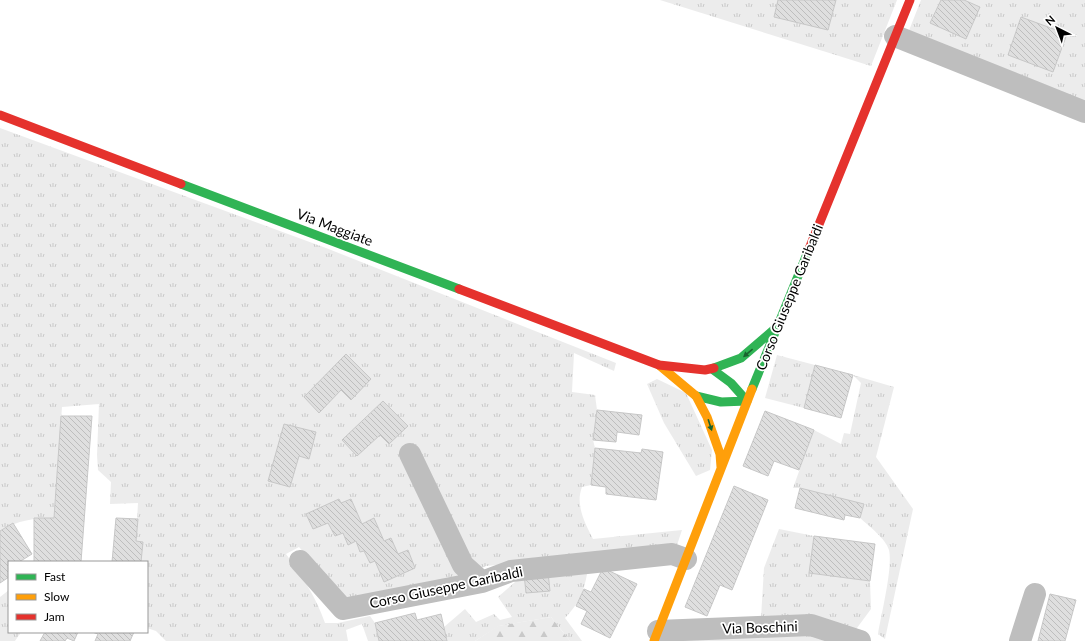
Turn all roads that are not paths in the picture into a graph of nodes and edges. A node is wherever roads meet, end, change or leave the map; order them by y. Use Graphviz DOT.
graph roads {
  1 [pos="910,0"];
  2 [pos="895,36"];
  3 [pos="1085,112"];
  4 [pos="0,115"];
  5 [pos="777,327"];
  6 [pos="659,365"];
  7 [pos="712,369"];
  8 [pos="696,396"];
  9 [pos="747,400"];
  10 [pos="410,454"];
  11 [pos="721,467"];
  12 [pos="686,558"];
  13 [pos="300,560"];
  14 [pos="482,582"];
  15 [pos="1035,594"];
  16 [pos="656,636"];
  17 [pos="860,641"];
  18 [pos="1020,641"];
  1 -- 2 [label="street, Corso Giuseppe Garibaldi"];
  2 -- 3 [label="street"];
  2 -- 5 [label="street, Corso Giuseppe Garibaldi"];
  4 -- 6 [label="street, Via Maggiate"];
  5 -- 7 [label="street, Via Maggiate, one-way"];
  5 -- 9 [label="street, Corso Giuseppe Garibaldi"];
  6 -- 7 [label="street, Via Maggiate"];
  6 -- 8 [label="street, Via Maggiate"];
  7 -- 9 [label="street"];
  8 -- 9 [label="street, Via Maggiate"];
  8 -- 11 [label="street, Via Maggiate, one-way"];
  9 -- 11 [label="street, Corso Giuseppe Garibaldi"];
  10 -- 14 [label="street"];
  11 -- 12 [label="street, Corso Giuseppe Garibaldi"];
  12 -- 14 [label="street, Corso Giuseppe Garibaldi"];
  12 -- 16 [label="street, Corso Giuseppe Garibaldi"];
  13 -- 14 [label="street, Corso Giuseppe Garibaldi"];
  15 -- 18 [label="street"];
  16 -- 17 [label="street, Via Boschini"];
}
